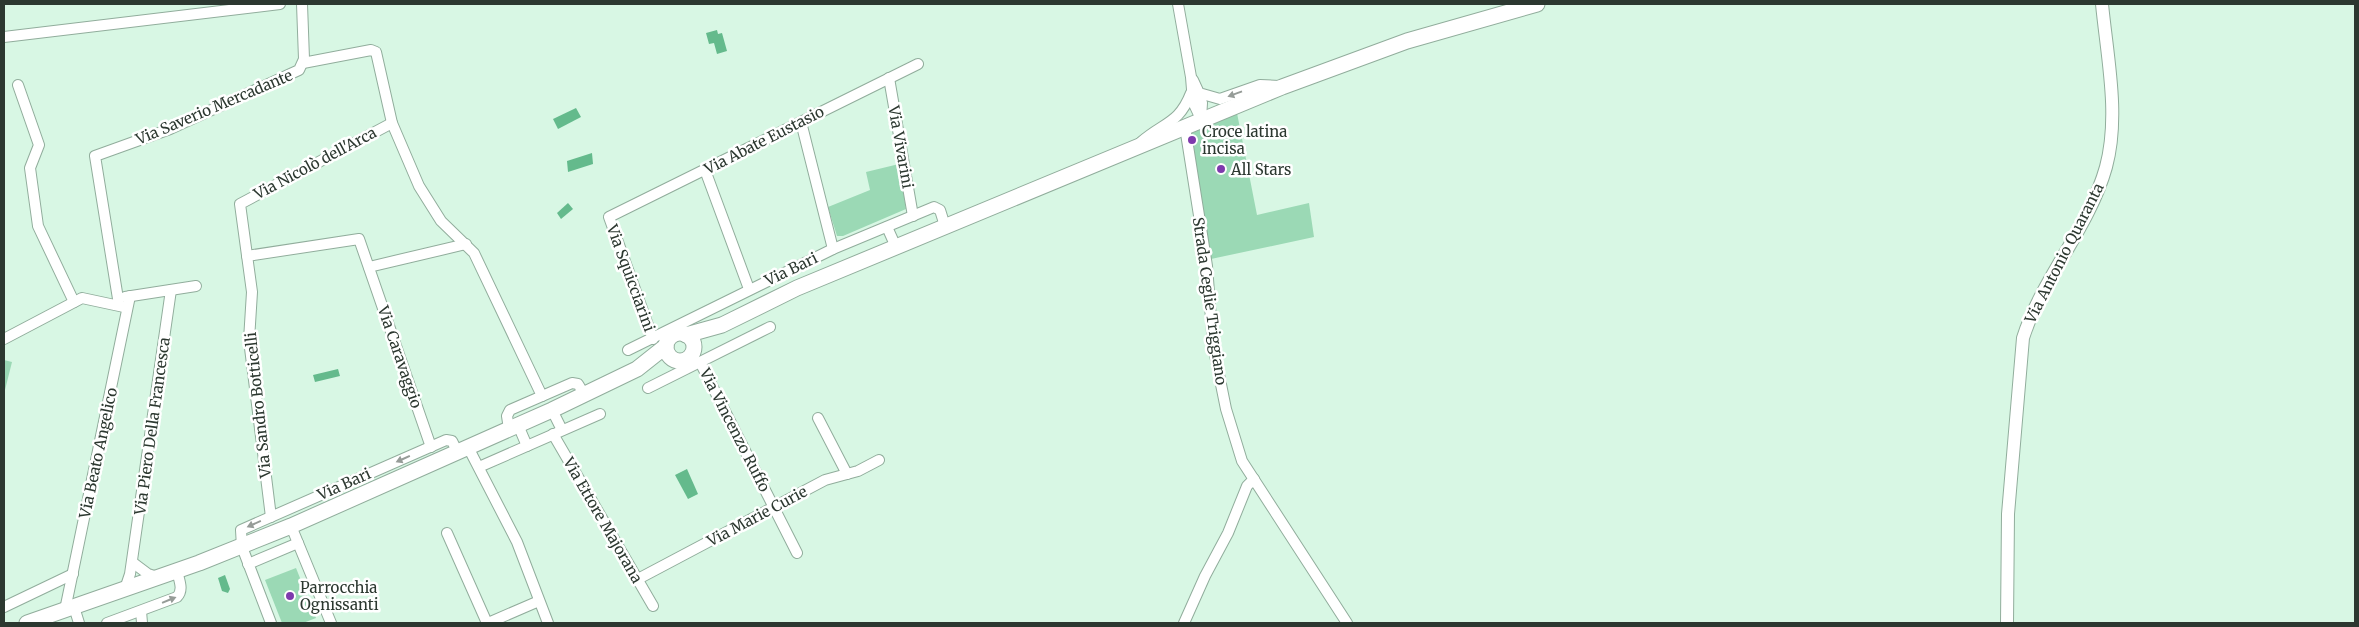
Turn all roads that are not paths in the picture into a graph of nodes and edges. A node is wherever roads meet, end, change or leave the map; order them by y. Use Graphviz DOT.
graph roads {
  1 [pos="280,4"];
  2 [pos="302,4"];
  3 [pos="1178,4"];
  4 [pos="1537,4"];
  5 [pos="2102,4"];
  6 [pos="4,37"];
  7 [pos="303,63"];
  8 [pos="918,64"];
  9 [pos="890,78"];
  10 [pos="18,85"];
  11 [pos="1282,86"];
  12 [pos="1195,92"];
  13 [pos="1201,119"];
  14 [pos="800,122"];
  15 [pos="392,123"];
  16 [pos="1185,127"];
  17 [pos="1133,149"];
  18 [pos="705,170"];
  19 [pos="240,204"];
  20 [pos="913,216"];
  21 [pos="609,217"];
  22 [pos="887,226"];
  23 [pos="945,226"];
  24 [pos="466,244"];
  25 [pos="896,248"];
  26 [pos="833,249"];
  27 [pos="247,256"];
  28 [pos="370,267"];
  29 [pos="196,286"];
  30 [pos="749,289"];
  31 [pos="171,290"];
  32 [pos="74,302"];
  33 [pos="122,304"];
  34 [pos="722,324"];
  35 [pos="770,327"];
  36 [pos="670,337"];
  37 [pos="4,339"];
  38 [pos="628,350"];
  39 [pos="689,359"];
  40 [pos="636,369"];
  41 [pos="648,388"];
  42 [pos="584,394"];
  43 [pos="542,396"];
  44 [pos="552,410"];
  45 [pos="600,414"];
  46 [pos="818,418"];
  47 [pos="514,427"];
  48 [pos="557,432"];
  49 [pos="527,446"];
  50 [pos="431,447"];
  51 [pos="463,451"];
  52 [pos="879,460"];
  53 [pos="479,467"];
  54 [pos="847,474"];
  55 [pos="1254,479"];
  56 [pos="774,507"];
  57 [pos="271,517"];
  58 [pos="292,526"];
  59 [pos="447,533"];
  60 [pos="298,543"];
  61 [pos="242,547"];
  62 [pos="797,552"];
  63 [pos="132,562"];
  64 [pos="248,564"];
  65 [pos="177,571"];
  66 [pos="73,574"];
  67 [pos="157,578"];
  68 [pos="638,579"];
  69 [pos="125,589"];
  70 [pos="540,601"];
  71 [pos="653,606"];
  72 [pos="4,607"];
  73 [pos="70,609"];
  74 [pos="140,611"];
  75 [pos="27,623"];
  76 [pos="79,623"];
  77 [pos="107,623"];
  78 [pos="142,623"];
  79 [pos="271,623"];
  80 [pos="331,623"];
  81 [pos="487,623"];
  82 [pos="548,623"];
  83 [pos="1184,623"];
  84 [pos="1346,623"];
  85 [pos="2007,623"];
  1 -- 6 [label="street"];
  2 -- 7 [label="street, Via Saverio Mercadante"];
  3 -- 12 [label="street"];
  4 -- 11 [label="main road, Via Bari"];
  5 -- 85 [label="street, Via Antonio Quaranta"];
  7 -- 15 [label="street, Via Saverio Mercadante"];
  7 -- 33 [label="street, Via Saverio Mercadante"];
  8 -- 9 [label="street, Via Abate Eustasio"];
  9 -- 14 [label="street, Via Abate Eustasio"];
  9 -- 20 [label="street, Via Vivarini"];
  10 -- 32 [label="street"];
  11 -- 12 [label="street, one-way"];
  11 -- 13 [label="main road, Via Bari"];
  12 -- 13 [label="street"];
  12 -- 17 [label="street"];
  13 -- 16 [label="main road, Via Bari"];
  14 -- 18 [label="street, Via Abate Eustasio"];
  14 -- 26 [label="street"];
  15 -- 19 [label="street, Via Nicolò dell'Arca"];
  15 -- 24 [label="street"];
  16 -- 17 [label="main road, Via Bari"];
  16 -- 55 [label="street, Strada Ceglie Triggiano"];
  17 -- 23 [label="main road, Via Bari"];
  18 -- 21 [label="street, Via Abate Eustasio"];
  18 -- 30 [label="street"];
  19 -- 27 [label="street, Via Sandro Botticelli"];
  20 -- 22 [label="street, Via Bari"];
  20 -- 23 [label="street, Via Bari"];
  21 -- 36 [label="street, Via Squicciarini"];
  22 -- 25 [label="street"];
  22 -- 26 [label="street, Via Bari"];
  23 -- 25 [label="main road, Via Bari"];
  24 -- 28 [label="street"];
  24 -- 43 [label="street"];
  25 -- 34 [label="main road, Via Bari"];
  26 -- 30 [label="street, Via Bari"];
  27 -- 28 [label="street, Via Caravaggio"];
  27 -- 57 [label="street, Via Sandro Botticelli"];
  28 -- 50 [label="street, Via Caravaggio"];
  29 -- 31 [label="street"];
  30 -- 36 [label="street, Via Bari"];
  31 -- 33 [label="street, Via Beato Angelico"];
  31 -- 63 [label="street, Via Piero Della Francesca"];
  32 -- 33 [label="street"];
  32 -- 37 [label="street"];
  33 -- 66 [label="street, Via Beato Angelico"];
  34 -- 36 [label="main road, Via Bari"];
  34 -- 39 [label="main road, Via Bari"];
  35 -- 39 [label="street, Via Bari"];
  36 -- 38 [label="street, Via Bari"];
  36 -- 39 [label="main road"];
  36 -- 39 [label="main road"];
  36 -- 40 [label="main road, Via Bari"];
  39 -- 40 [label="main road, Via Bari"];
  39 -- 41 [label="street, Via Bari"];
  39 -- 56 [label="street, Via Vincenzo Ruffo"];
  40 -- 42 [label="main road, Via Bari"];
  42 -- 43 [label="street"];
  42 -- 44 [label="main road, Via Bari"];
  43 -- 47 [label="street"];
  44 -- 47 [label="main road, Via Bari"];
  44 -- 48 [label="street, Via Ettore Majorana"];
  45 -- 48 [label="street"];
  46 -- 54 [label="street"];
  47 -- 49 [label="street"];
  47 -- 51 [label="main road, Via Bari"];
  48 -- 49 [label="street"];
  48 -- 68 [label="street, Via Ettore Majorana"];
  49 -- 53 [label="street"];
  50 -- 51 [label="street, Via Bari"];
  50 -- 57 [label="street, Via Bari, one-way"];
  51 -- 53 [label="street"];
  51 -- 58 [label="main road, Via Bari"];
  52 -- 54 [label="street, Via Marie Curie"];
  53 -- 70 [label="street"];
  54 -- 56 [label="street, Via Marie Curie"];
  55 -- 83 [label="street"];
  55 -- 84 [label="street, Strada Ceglie Triggiano"];
  56 -- 62 [label="street, Via Vincenzo Ruffo"];
  56 -- 68 [label="street, Via Marie Curie"];
  57 -- 61 [label="street, Via Bari, one-way"];
  58 -- 60 [label="street"];
  58 -- 61 [label="main road, Via Bari"];
  59 -- 81 [label="street"];
  60 -- 64 [label="street"];
  60 -- 80 [label="street"];
  61 -- 64 [label="street"];
  61 -- 65 [label="main road, Via Bari"];
  63 -- 67 [label="street"];
  63 -- 69 [label="street, Via Piero Della Francesca"];
  64 -- 79 [label="street"];
  65 -- 67 [label="main road, Via Bari"];
  74 -- 65 [label="street, one-way"];
  66 -- 72 [label="street"];
  66 -- 73 [label="street, Via Beato Angelico"];
  67 -- 69 [label="main road, Via Bari"];
  68 -- 71 [label="street, Via Ettore Majorana"];
  69 -- 73 [label="main road, Via Bari"];
  70 -- 81 [label="street"];
  70 -- 82 [label="street"];
  73 -- 75 [label="main road, Via Bari"];
  73 -- 76 [label="street"];
  74 -- 77 [label="street"];
  74 -- 78 [label="street"];
}
